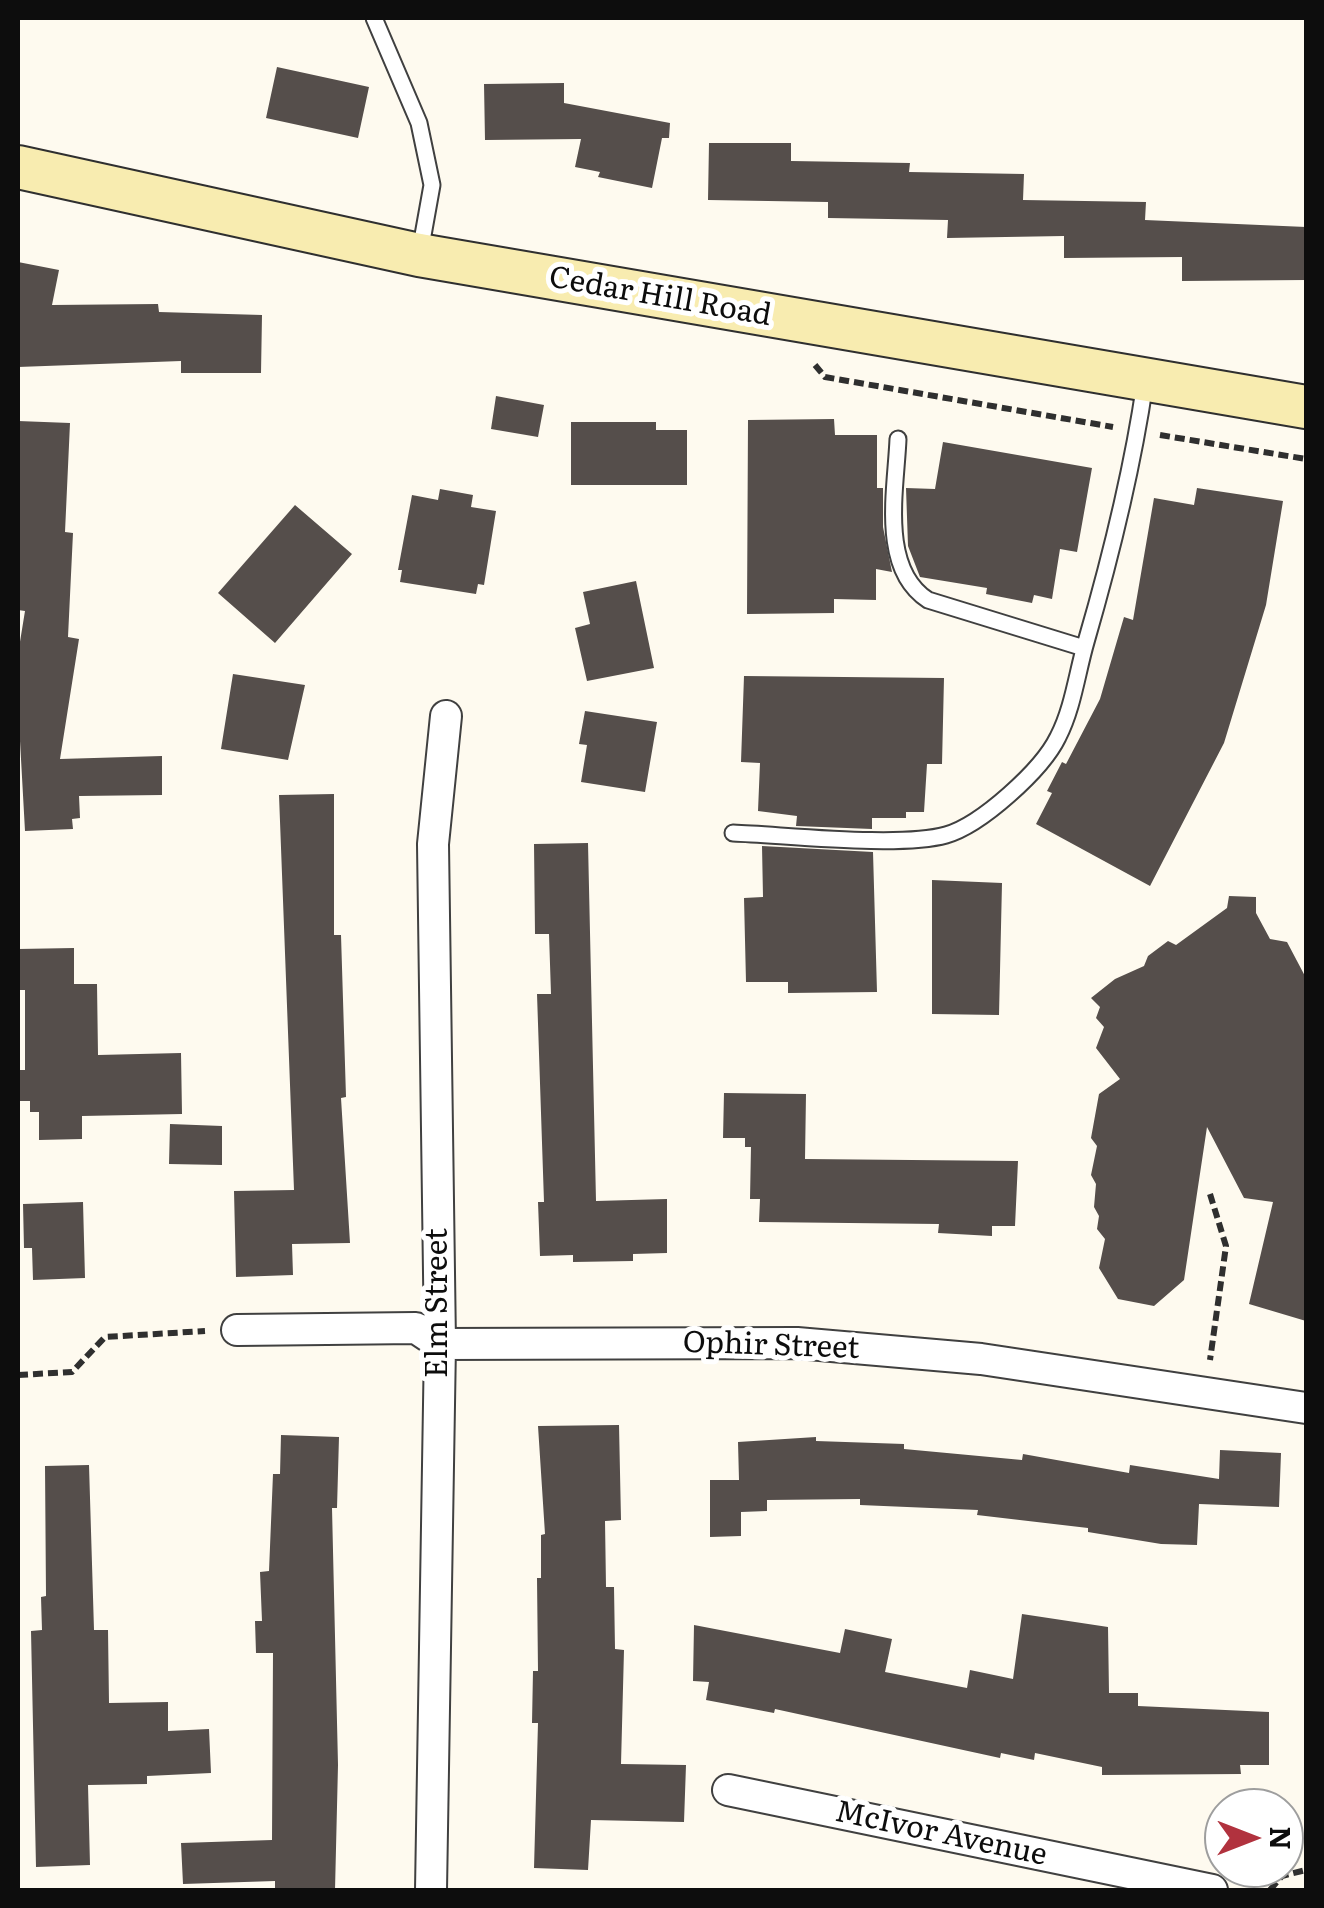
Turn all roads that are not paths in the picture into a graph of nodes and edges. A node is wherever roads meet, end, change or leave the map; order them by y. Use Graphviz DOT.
graph roads {
  1 [pos="374,18"];
  2 [pos="18,167"];
  3 [pos="420,255"];
  4 [pos="1145,380"];
  5 [pos="1306,407"];
  6 [pos="898,438"];
  7 [pos="1084,648"];
  8 [pos="446,716"];
  9 [pos="733,833"];
  10 [pos="237,1330"];
  11 [pos="440,1344"];
  12 [pos="1306,1408"];
  13 [pos="728,1790"];
  14 [pos="430,1890"];
  15 [pos="1212,1890"];
  1 -- 3 [label="lane"];
  2 -- 3 [label="street, Cedar Hill Road"];
  3 -- 4 [label="street, Cedar Hill Road"];
  4 -- 5 [label="street, Cedar Hill Road"];
  4 -- 7 [label="lane"];
  6 -- 7 [label="lane"];
  7 -- 9 [label="lane"];
  8 -- 11 [label="street, Elm Street"];
  10 -- 11 [label="street, Ophir Street"];
  11 -- 12 [label="street, Ophir Street"];
  11 -- 14 [label="street, Elm Street"];
  13 -- 15 [label="street, McIvor Avenue"];
}
